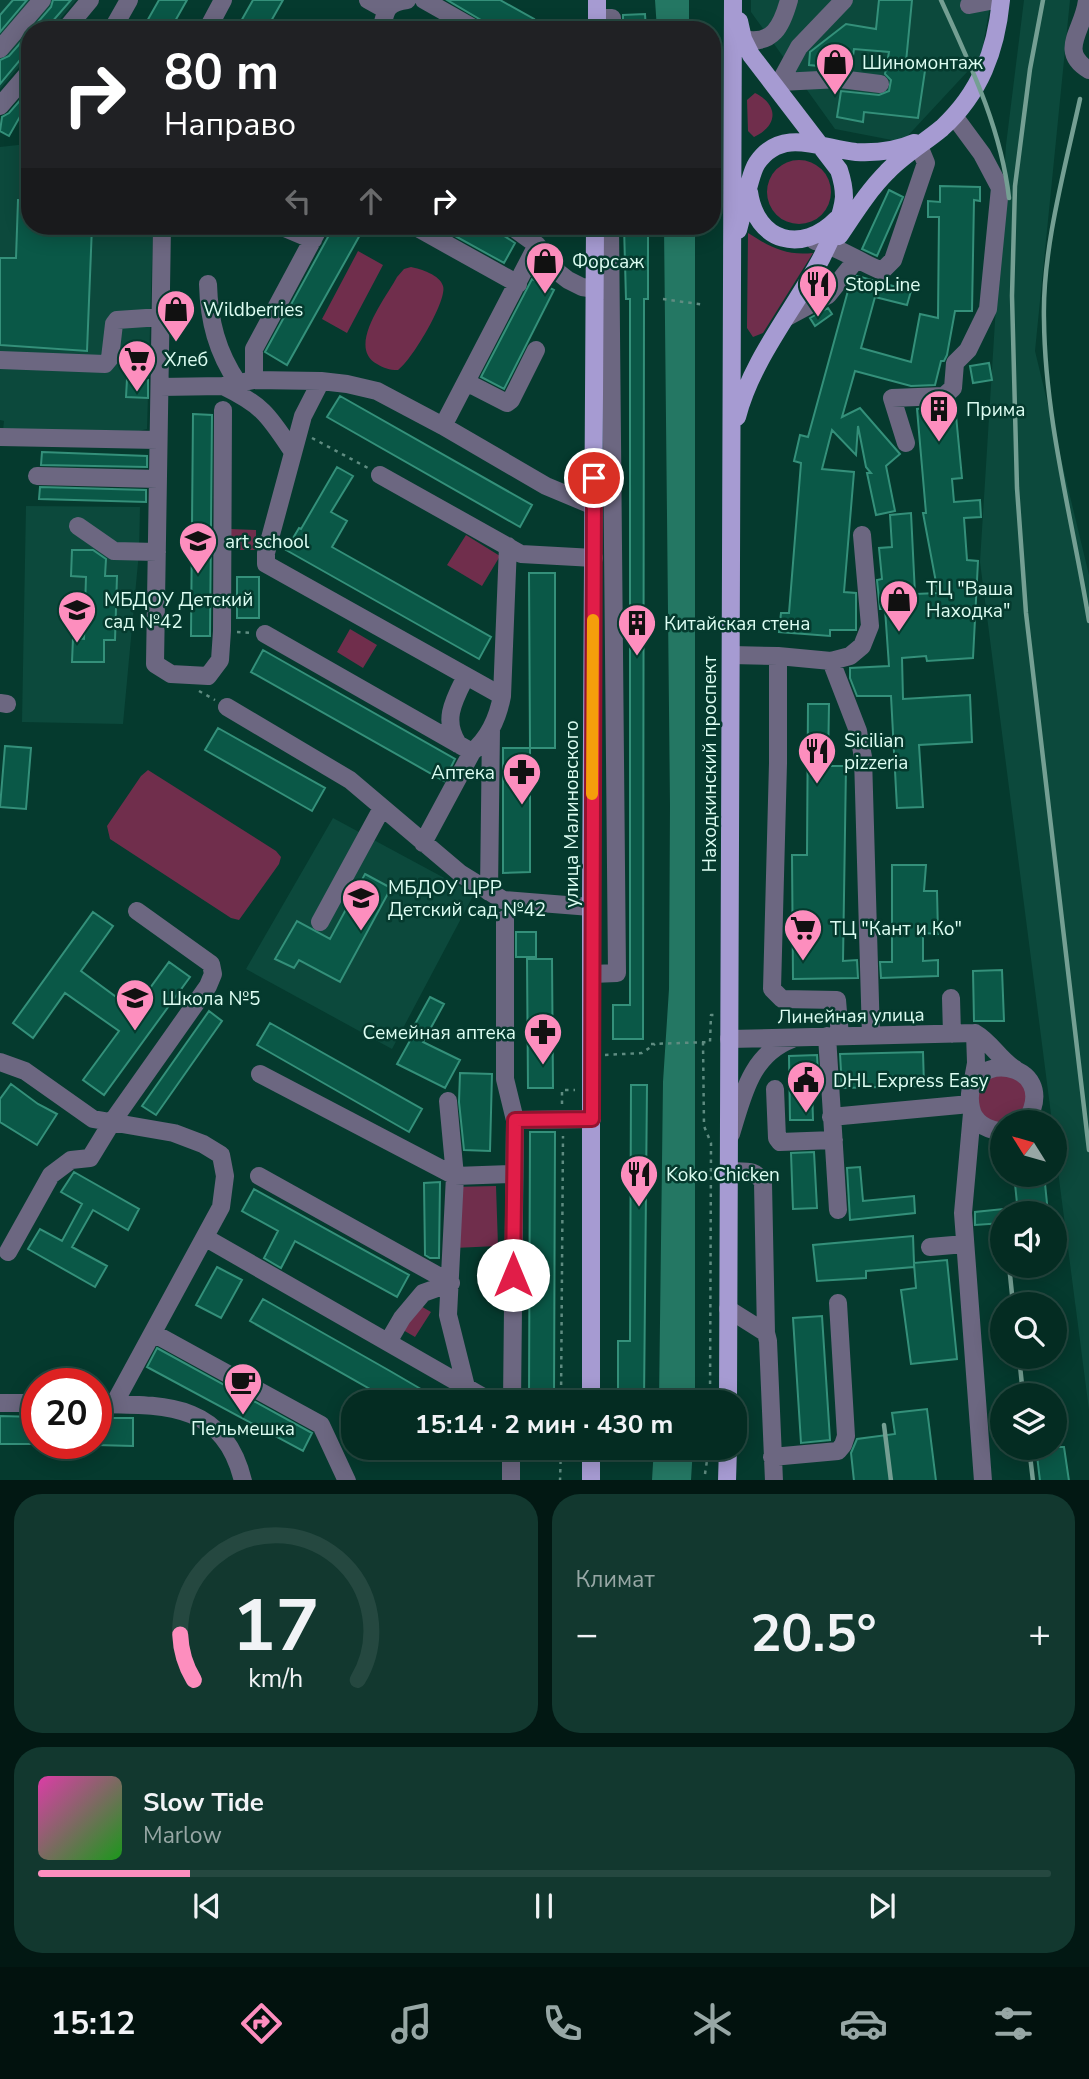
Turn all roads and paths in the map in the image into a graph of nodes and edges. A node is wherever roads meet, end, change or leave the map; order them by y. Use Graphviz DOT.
graph roads {
  1 [pos="41,0"];
  2 [pos="90,0"];
  3 [pos="129,0"];
  4 [pos="223,0"];
  5 [pos="368,0"];
  6 [pos="424,0"];
  7 [pos="734,0"];
  8 [pos="789,0"];
  9 [pos="844,0"];
  10 [pos="995,0"];
  11 [pos="1001,0"];
  12 [pos="1087,0"];
  13 [pos="395,3"];
  14 [pos="969,5"];
  15 [pos="597,16"];
  16 [pos="23,21"];
  17 [pos="72,21"];
  18 [pos="117,21"];
  19 [pos="212,21"];
  20 [pos="386,21"];
  21 [pos="461,21"];
  22 [pos="612,21"];
  23 [pos="21,24"];
  24 [pos="743,39"];
  25 [pos="0,49"];
  26 [pos="1089,70"];
  27 [pos="21,82"];
  28 [pos="777,84"];
  29 [pos="880,84"];
  30 [pos="732,92"];
  31 [pos="0,106"];
  32 [pos="954,116"];
  33 [pos="917,145"];
  34 [pos="823,148"];
  35 [pos="748,191"];
  36 [pos="865,198"];
  37 [pos="839,217"];
  38 [pos="162,235"];
  39 [pos="315,235"];
  40 [pos="430,235"];
  41 [pos="523,235"];
  42 [pos="596,235"];
  43 [pos="609,235"];
  44 [pos="808,239"];
  45 [pos="537,245"];
  46 [pos="831,245"];
  47 [pos="856,260"];
  48 [pos="732,279"];
  49 [pos="208,284"];
  50 [pos="518,284"];
  51 [pos="602,290"];
  52 [pos="663,299"];
  53 [pos="705,304"];
  54 [pos="161,317"];
  55 [pos="787,317"];
  56 [pos="536,349"];
  57 [pos="0,360"];
  58 [pos="321,381"];
  59 [pos="466,382"];
  60 [pos="238,383"];
  61 [pos="160,387"];
  62 [pos="223,410"];
  63 [pos="443,426"];
  64 [pos="299,430"];
  65 [pos="0,437"];
  66 [pos="158,440"];
  67 [pos="906,443"];
  68 [pos="293,452"];
  69 [pos="731,466"];
  70 [pos="380,475"];
  71 [pos="37,476"];
  72 [pos="158,479"];
  73 [pos="594,506"];
  74 [pos="78,526"];
  75 [pos="862,535"];
  76 [pos="508,546"];
  77 [pos="157,552"];
  78 [pos="594,558"];
  79 [pos="222,631"];
  80 [pos="265,634"];
  81 [pos="731,655"];
  82 [pos="778,656"];
  83 [pos="831,661"];
  84 [pos="466,676"];
  85 [pos="502,696"];
  86 [pos="226,707"];
  87 [pos="491,728"];
  88 [pos="465,748"];
  89 [pos="382,808"];
  90 [pos="423,843"];
  91 [pos="489,892"];
  92 [pos="591,906"];
  93 [pos="137,911"];
  94 [pos="505,919"];
  95 [pos="320,922"];
  96 [pos="592,974"];
  97 [pos="951,998"];
  98 [pos="975,1033"];
  99 [pos="952,1034"];
  100 [pos="834,1036"];
  101 [pos="872,1036"];
  102 [pos="797,1037"];
  103 [pos="729,1039"];
  104 [pos="651,1044"];
  105 [pos="3,1068"];
  106 [pos="1015,1069"];
  107 [pos="260,1074"];
  108 [pos="775,1089"];
  109 [pos="448,1101"];
  110 [pos="971,1102"];
  111 [pos="1034,1110"];
  112 [pos="831,1117"];
  113 [pos="563,1119"];
  114 [pos="592,1119"];
  115 [pos="515,1120"];
  116 [pos="112,1122"];
  117 [pos="990,1130"];
  118 [pos="834,1140"];
  119 [pos="728,1144"];
  120 [pos="728,1171"];
  121 [pos="513,1174"];
  122 [pos="259,1176"];
  123 [pos="455,1176"];
  124 [pos="838,1210"];
  125 [pos="206,1238"];
  126 [pos="965,1244"];
  127 [pos="930,1247"];
  128 [pos="8,1252"];
  129 [pos="451,1283"];
  130 [pos="838,1303"];
  131 [pos="728,1309"];
  132 [pos="153,1333"];
  133 [pos="766,1333"];
  134 [pos="388,1342"];
  135 [pos="466,1387"];
  136 [pos="471,1390"];
  137 [pos="512,1390"];
  138 [pos="561,1390"];
  139 [pos="591,1390"];
  140 [pos="710,1390"];
  141 [pos="728,1390"];
  142 [pos="112,1394"];
  143 [pos="0,1402"];
  144 [pos="21,1403"];
  145 [pos="112,1404"];
  146 [pos="772,1457"];
  147 [pos="512,1460"];
  148 [pos="561,1460"];
  149 [pos="591,1460"];
  150 [pos="707,1460"];
  151 [pos="728,1460"];
  152 [pos="705,1474"];
  153 [pos="243,1480"];
  154 [pos="347,1480"];
  155 [pos="511,1480"];
  156 [pos="560,1480"];
  157 [pos="591,1480"];
  158 [pos="727,1480"];
  159 [pos="774,1480"];
  160 [pos="983,1480"];
  1 -- 16 [label="street"];
  2 -- 17 [label="street"];
  3 -- 18 [label="street"];
  4 -- 19 [label="street"];
  5 -- 13 [label="street"];
  6 -- 21 [label="street"];
  7 -- 24 [label="main road"];
  7 -- 30 [label="main road, Находкинский проспект"];
  8 -- 24 [label="street"];
  9 -- 28 [label="street"];
  10 -- 14 [label="street"];
  11 -- 32 [label="main road"];
  12 -- 26 [label="street"];
  13 -- 20 [label="street"];
  15 -- 22 [label="street"];
  23 -- 25 [label="street"];
  24 -- 28 [label="main road"];
  27 -- 31 [label="street"];
  28 -- 29 [label="street"];
  28 -- 34 [label="main road"];
  30 -- 35 [label="main road"];
  30 -- 48 [label="main road, Находкинский проспект"];
  32 -- 33 [label="main road"];
  32 -- 67 [label="street"];
  33 -- 34 [label="main road"];
  33 -- 36 [label="main road"];
  33 -- 47 [label="street"];
  34 -- 35 [label="main road"];
  34 -- 37 [label="main road"];
  35 -- 44 [label="main road"];
  35 -- 48 [label="main road"];
  36 -- 37 [label="main road"];
  36 -- 46 [label="main road"];
  37 -- 44 [label="main road"];
  37 -- 46 [label="main road"];
  38 -- 54 [label="street"];
  39 -- 60 [label="street"];
  40 -- 50 [label="street"];
  41 -- 45 [label="street"];
  42 -- 51 [label="main road, улица Малиновского"];
  43 -- 51 [label="street"];
  44 -- 46 [label="street"];
  45 -- 50 [label="street"];
  45 -- 51 [label="street"];
  46 -- 47 [label="street"];
  46 -- 55 [label="main road"];
  47 -- 55 [label="street"];
  48 -- 69 [label="main road, Находкинский проспект"];
  49 -- 60 [label="street"];
  50 -- 59 [label="street"];
  51 -- 73 [label="main road, улица Малиновского"];
  51 -- 96 [label="street"];
  52 -- 53 [label="path"];
  54 -- 57 [label="street"];
  54 -- 61 [label="street"];
  55 -- 69 [label="main road"];
  56 -- 59 [label="street"];
  58 -- 60 [label="street"];
  58 -- 63 [label="street"];
  58 -- 64 [label="street"];
  59 -- 63 [label="street"];
  60 -- 61 [label="street"];
  60 -- 68 [label="street"];
  61 -- 66 [label="street"];
  62 -- 79 [label="street"];
  63 -- 73 [label="street"];
  64 -- 68 [label="street"];
  64 -- 70 [label="path"];
  65 -- 66 [label="street"];
  66 -- 72 [label="street"];
  68 -- 84 [label="street"];
  69 -- 81 [label="main road, Находкинский проспект"];
  70 -- 76 [label="street"];
  71 -- 72 [label="street"];
  72 -- 77 [label="street"];
  73 -- 78 [label="main road, улица Малиновского"];
  74 -- 77 [label="street"];
  75 -- 83 [label="street"];
  76 -- 78 [label="street"];
  76 -- 85 [label="street"];
  77 -- 79 [label="street"];
  78 -- 92 [label="main road, улица Малиновского"];
  79 -- 80 [label="path"];
  80 -- 88 [label="street"];
  81 -- 82 [label="street"];
  81 -- 103 [label="main road, Находкинский проспект"];
  82 -- 83 [label="street"];
  82 -- 100 [label="street"];
  83 -- 101 [label="street"];
  84 -- 85 [label="street"];
  84 -- 88 [label="street"];
  85 -- 87 [label="street"];
  86 -- 89 [label="street"];
  87 -- 88 [label="street"];
  87 -- 91 [label="street"];
  88 -- 90 [label="street"];
  89 -- 90 [label="street"];
  89 -- 95 [label="street"];
  90 -- 91 [label="street"];
  91 -- 92 [label="street"];
  92 -- 96 [label="main road, улица Малиновского"];
  93 -- 116 [label="street"];
  94 -- 115 [label="street"];
  96 -- 114 [label="main road, улица Малиновского"];
  97 -- 99 [label="street"];
  98 -- 99 [label="street, Линейная улица"];
  98 -- 106 [label="street"];
  98 -- 110 [label="street"];
  99 -- 101 [label="street, Линейная улица"];
  100 -- 101 [label="street, Линейная улица"];
  100 -- 102 [label="street, Линейная улица"];
  100 -- 112 [label="street"];
  102 -- 103 [label="street, Линейная улица"];
  102 -- 119 [label="street"];
  103 -- 119 [label="main road, Находкинский проспект"];
  104 -- 140 [label="path"];
  105 -- 116 [label="street"];
  106 -- 110 [label="street"];
  106 -- 111 [label="street"];
  107 -- 123 [label="street"];
  108 -- 118 [label="street"];
  109 -- 123 [label="street"];
  110 -- 112 [label="street"];
  110 -- 117 [label="street"];
  110 -- 126 [label="street"];
  112 -- 118 [label="street"];
  113 -- 114 [label="street"];
  113 -- 115 [label="street"];
  113 -- 138 [label="path"];
  114 -- 139 [label="main road, улица Малиновского"];
  115 -- 121 [label="street"];
  116 -- 125 [label="street"];
  116 -- 128 [label="street"];
  118 -- 124 [label="street"];
  119 -- 120 [label="main road, Находкинский проспект"];
  120 -- 131 [label="main road, Находкинский проспект"];
  120 -- 133 [label="street"];
  121 -- 123 [label="street"];
  121 -- 137 [label="street"];
  122 -- 129 [label="street"];
  123 -- 129 [label="street"];
  125 -- 132 [label="street"];
  125 -- 134 [label="street"];
  126 -- 127 [label="street"];
  126 -- 160 [label="street"];
  129 -- 134 [label="street"];
  129 -- 135 [label="street"];
  130 -- 146 [label="street"];
  131 -- 133 [label="street"];
  131 -- 141 [label="main road, Находкинский проспект"];
  132 -- 142 [label="street"];
  132 -- 154 [label="street"];
  133 -- 146 [label="street"];
  134 -- 135 [label="street"];
  135 -- 136 [label="street"];
  143 -- 144 [label="street"];
  145 -- 153 [label="street"];
  146 -- 159 [label="street"];
  147 -- 155 [label="street"];
  148 -- 156 [label="path"];
  149 -- 157 [label="main road"];
  150 -- 152 [label="path"];
  151 -- 158 [label="main road"];
}
